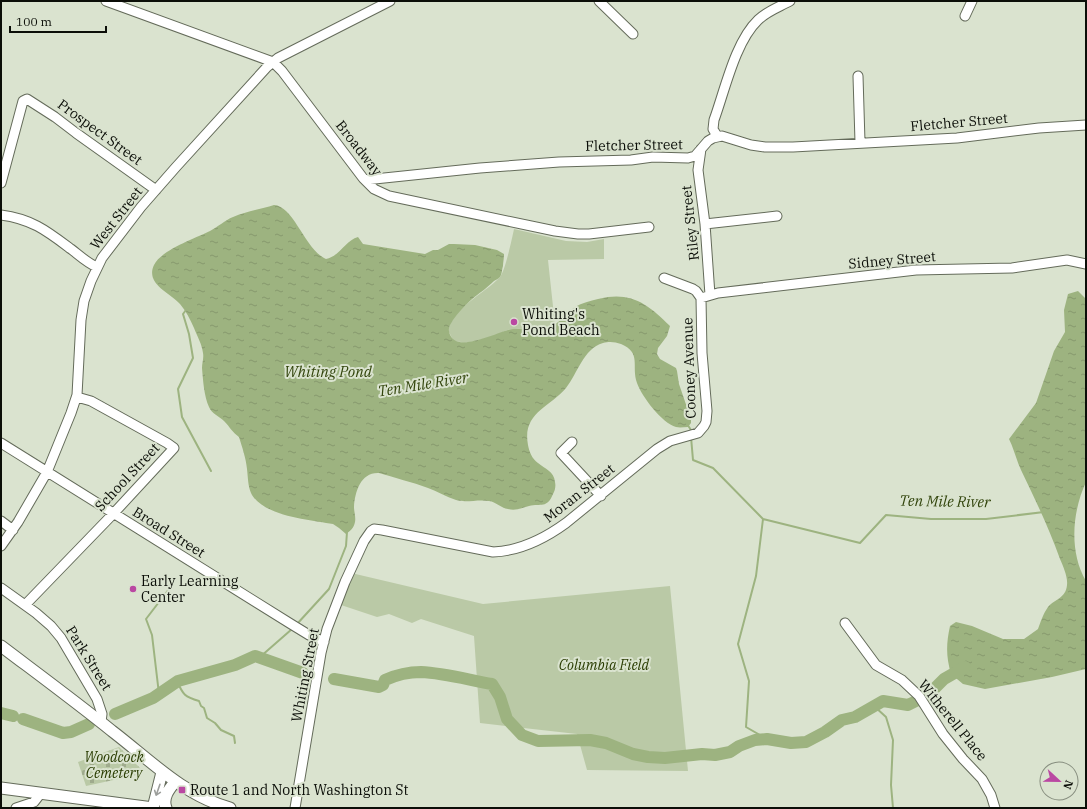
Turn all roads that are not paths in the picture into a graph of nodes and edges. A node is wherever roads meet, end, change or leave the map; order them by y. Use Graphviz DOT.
graph roads {
  1 [pos="106,1"];
  2 [pos="390,1"];
  3 [pos="599,1"];
  4 [pos="790,1"];
  5 [pos="972,1"];
  6 [pos="965,16"];
  7 [pos="633,34"];
  8 [pos="273,62"];
  9 [pos="858,76"];
  10 [pos="1086,125"];
  11 [pos="717,136"];
  12 [pos="860,142"];
  13 [pos="701,149"];
  14 [pos="365,180"];
  15 [pos="1,184"];
  16 [pos="156,190"];
  17 [pos="1,215"];
  18 [pos="777,216"];
  19 [pos="704,224"];
  20 [pos="649,227"];
  21 [pos="1086,264"];
  22 [pos="97,267"];
  23 [pos="664,278"];
  24 [pos="710,295"];
  25 [pos="701,298"];
  26 [pos="76,396"];
  27 [pos="572,442"];
  28 [pos="1,443"];
  29 [pos="657,449"];
  30 [pos="47,472"];
  31 [pos="600,496"];
  32 [pos="113,514"];
  33 [pos="1,521"];
  34 [pos="13,530"];
  35 [pos="371,531"];
  36 [pos="1,546"];
  37 [pos="1,588"];
  38 [pos="24,605"];
  39 [pos="845,623"];
  40 [pos="324,642"];
  41 [pos="1,646"];
  42 [pos="101,722"];
  43 [pos="162,772"];
  44 [pos="176,782"];
  45 [pos="1,788"];
  46 [pos="41,793"];
  47 [pos="16,808"];
  48 [pos="153,808"];
  49 [pos="166,808"];
  50 [pos="230,808"];
  51 [pos="295,808"];
  52 [pos="995,808"];
  1 -- 8 [label="street, Broadway"];
  2 -- 8 [label="street, West Street"];
  3 -- 7 [label="street"];
  4 -- 11 [label="street"];
  5 -- 6 [label="street"];
  8 -- 14 [label="street, Broadway"];
  8 -- 16 [label="street, West Street"];
  9 -- 12 [label="street"];
  10 -- 12 [label="street, Fletcher Street"];
  11 -- 12 [label="street, Fletcher Street"];
  11 -- 13 [label="street, Fletcher Street"];
  13 -- 14 [label="street, Fletcher Street"];
  13 -- 19 [label="street, Riley Street"];
  14 -- 20 [label="street, Broadway"];
  15 -- 16 [label="street, Prospect Street"];
  16 -- 22 [label="street, West Street"];
  17 -- 22 [label="street"];
  18 -- 19 [label="street"];
  19 -- 24 [label="street, Riley Street"];
  21 -- 24 [label="street, Sidney Street"];
  22 -- 26 [label="street, West Street"];
  23 -- 25 [label="street, Cooney Avenue"];
  24 -- 25 [label="street, Sidney Street"];
  25 -- 29 [label="street, Cooney Avenue"];
  26 -- 30 [label="street, West Street"];
  26 -- 32 [label="street, School Street"];
  27 -- 31 [label="street"];
  28 -- 30 [label="street, Broad Street"];
  29 -- 31 [label="street, Moran Street"];
  30 -- 32 [label="street, Broad Street"];
  30 -- 34 [label="street, West Street"];
  31 -- 35 [label="street, Moran Street"];
  32 -- 38 [label="street, School Street"];
  32 -- 40 [label="street, Broad Street"];
  33 -- 34 [label="street"];
  34 -- 36 [label="street, West Street"];
  35 -- 40 [label="street, Whiting Street"];
  37 -- 38 [label="street, Park Street"];
  38 -- 42 [label="street, Park Street"];
  39 -- 52 [label="street, Witherell Place"];
  40 -- 51 [label="street, Whiting Street"];
  41 -- 42 [label="main road"];
  42 -- 43 [label="main road"];
  43 -- 44 [label="main road"];
  43 -- 48 [label="main road, one-way"];
  44 -- 49 [label="main road"];
  44 -- 50 [label="main road"];
  45 -- 46 [label="main road"];
  46 -- 47 [label="street"];
  46 -- 48 [label="main road"];
}
